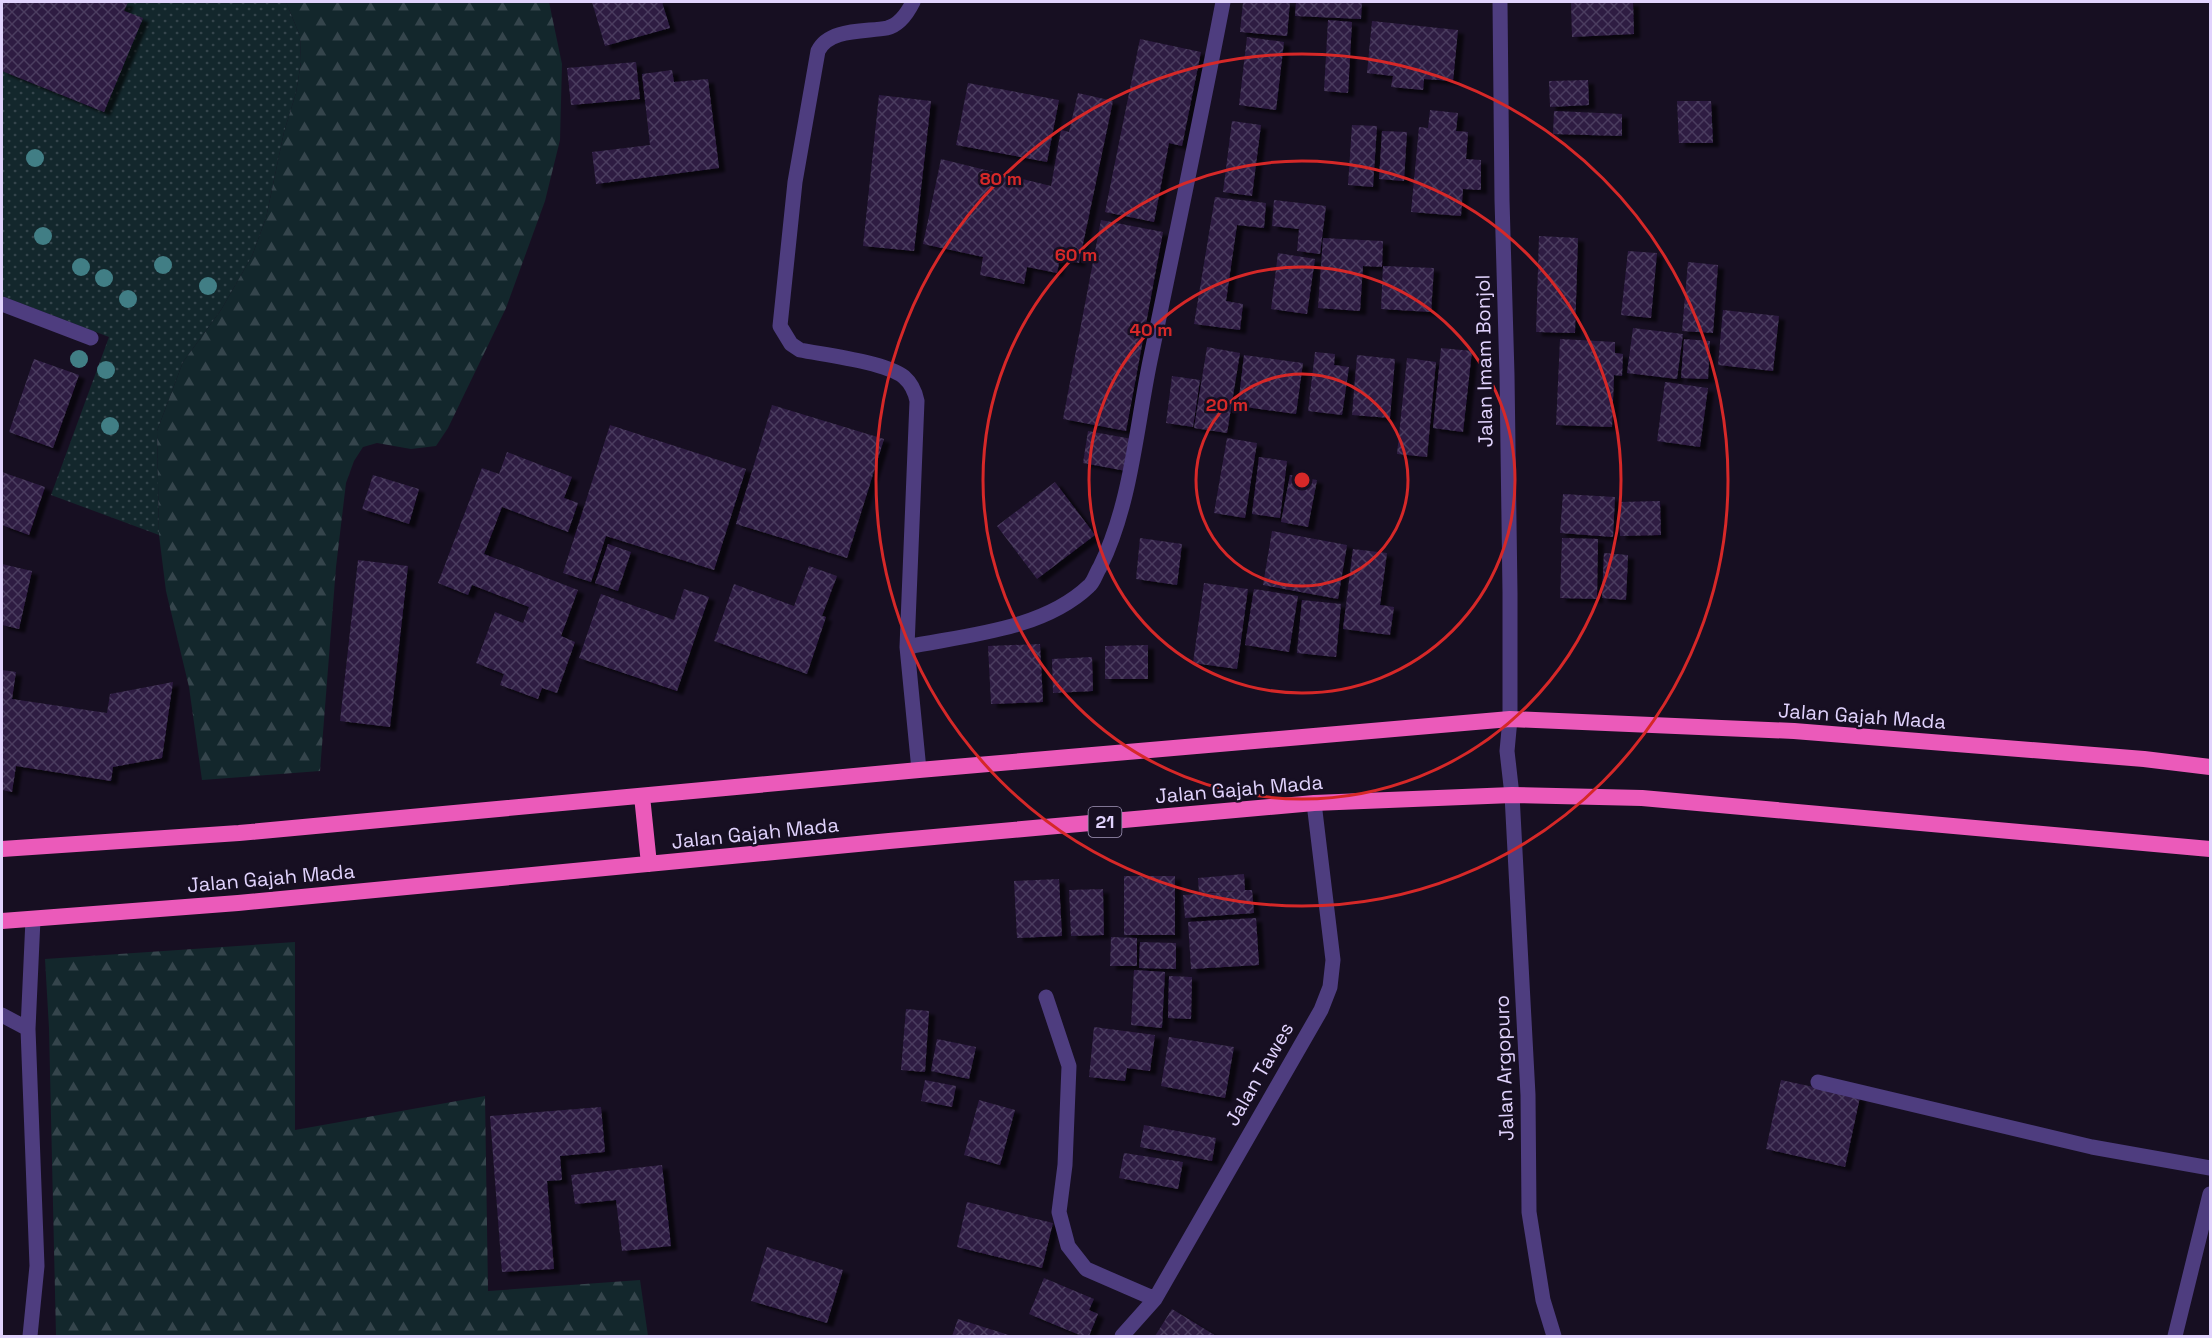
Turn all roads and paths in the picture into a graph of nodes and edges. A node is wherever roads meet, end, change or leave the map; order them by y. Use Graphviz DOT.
graph roads {
  1 [pos="913,2"];
  2 [pos="1223,2"];
  3 [pos="1500,2"];
  4 [pos="2,304"];
  5 [pos="91,338"];
  6 [pos="907,647"];
  7 [pos="1510,719"];
  8 [pos="2211,767"];
  9 [pos="919,770"];
  10 [pos="1512,795"];
  11 [pos="642,796"];
  12 [pos="1314,803"];
  13 [pos="2,849"];
  14 [pos="2211,849"];
  15 [pos="649,864"];
  16 [pos="33,919"];
  17 [pos="2,921"];
  18 [pos="1046,997"];
  19 [pos="2,1015"];
  20 [pos="28,1029"];
  21 [pos="1818,1082"];
  22 [pos="2211,1168"];
  23 [pos="2211,1194"];
  24 [pos="1155,1299"];
  25 [pos="30,1336"];
  26 [pos="1122,1336"];
  27 [pos="1554,1336"];
  28 [pos="2175,1336"];
  1 -- 6 [label="street"];
  2 -- 6 [label="street"];
  3 -- 7 [label="street, Jalan Imam Bonjol"];
  4 -- 5 [label="street"];
  6 -- 9 [label="street"];
  7 -- 8 [label="highway, Jalan Gajah Mada"];
  7 -- 9 [label="highway, Jalan Gajah Mada"];
  7 -- 10 [label="street"];
  9 -- 11 [label="highway, Jalan Gajah Mada"];
  10 -- 12 [label="highway, Jalan Gajah Mada / 21"];
  10 -- 14 [label="highway, Jalan Gajah Mada / 21"];
  10 -- 27 [label="street, Jalan Argopuro"];
  11 -- 13 [label="highway, Jalan Gajah Mada"];
  11 -- 15 [label="highway"];
  12 -- 15 [label="highway, Jalan Gajah Mada / 21"];
  12 -- 24 [label="street, Jalan Tawes"];
  15 -- 16 [label="highway, Jalan Gajah Mada / 21"];
  16 -- 17 [label="highway, Jalan Gajah Mada / 21"];
  16 -- 20 [label="street"];
  18 -- 24 [label="street"];
  19 -- 20 [label="street"];
  20 -- 25 [label="street"];
  21 -- 22 [label="street"];
  23 -- 28 [label="street"];
  24 -- 26 [label="street, Jalan Tawes"];
}
